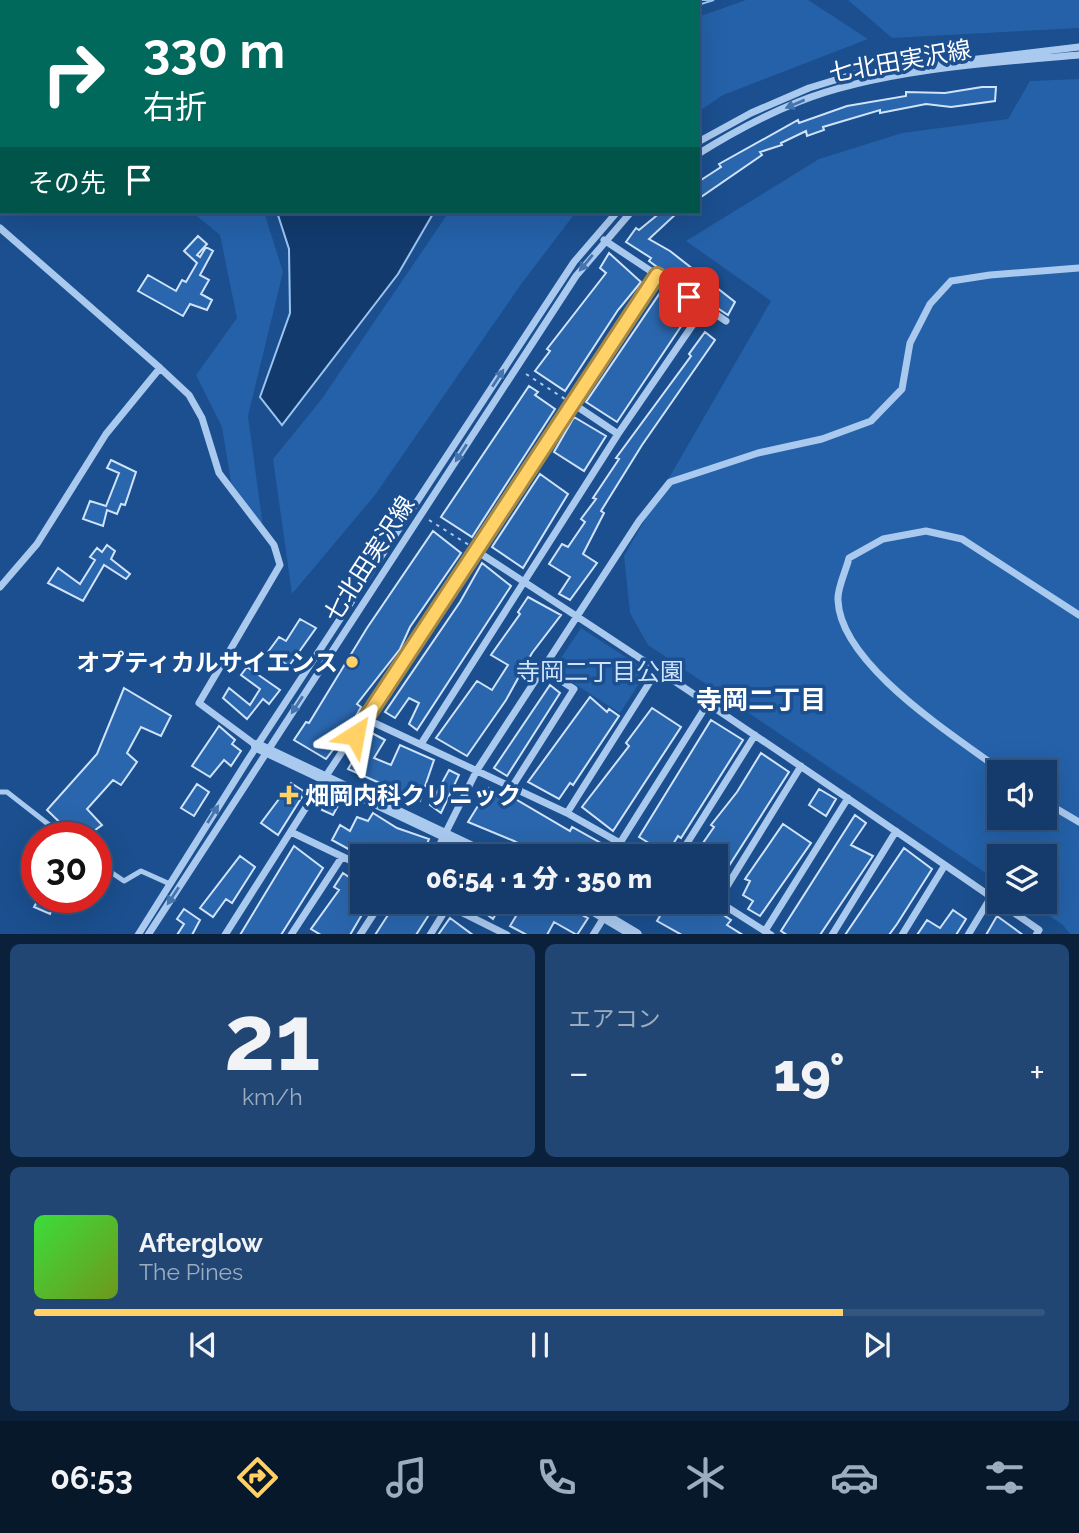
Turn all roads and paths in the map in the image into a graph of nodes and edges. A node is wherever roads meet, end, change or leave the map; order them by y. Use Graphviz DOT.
graph roads {
  1 [pos="1079,47"];
  2 [pos="1079,55"];
  3 [pos="700,141"];
  4 [pos="700,153"];
  5 [pos="615,214"];
  6 [pos="629,214"];
  7 [pos="0,228"];
  8 [pos="597,234"];
  9 [pos="606,241"];
  10 [pos="1079,268"];
  11 [pos="657,275"];
  12 [pos="705,307"];
  13 [pos="726,321"];
  14 [pos="160,368"];
  15 [pos="523,372"];
  16 [pos="572,403"];
  17 [pos="618,434"];
  18 [pos="427,518"];
  19 [pos="475,550"];
  20 [pos="525,582"];
  21 [pos="0,587"];
  22 [pos="1079,614"];
  23 [pos="578,615"];
  24 [pos="543,669"];
  25 [pos="658,669"];
  26 [pos="708,703"];
  27 [pos="366,719"];
  28 [pos="755,735"];
  29 [pos="421,744"];
  30 [pos="262,749"];
  31 [pos="987,760"];
  32 [pos="801,766"];
  33 [pos="477,771"];
  34 [pos="324,779"];
  35 [pos="512,787"];
  36 [pos="0,792"];
  37 [pos="848,798"];
  38 [pos="1057,809"];
  39 [pos="567,813"];
  40 [pos="45,822"];
  41 [pos="1079,822"];
  42 [pos="896,831"];
  43 [pos="290,832"];
  44 [pos="443,833"];
  45 [pos="620,843"];
  46 [pos="439,844"];
  47 [pos="465,844"];
  48 [pos="687,844"];
  49 [pos="342,857"];
  50 [pos="350,861"];
  51 [pos="945,865"];
  52 [pos="112,873"];
  53 [pos="728,883"];
  54 [pos="170,884"];
  55 [pos="987,894"];
  56 [pos="987,903"];
  57 [pos="728,908"];
  58 [pos="373,914"];
  59 [pos="443,914"];
  60 [pos="462,914"];
  61 [pos="1016,914"];
  62 [pos="605,915"];
  63 [pos="495,932"];
  64 [pos="768,933"];
  65 [pos="138,934"];
  66 [pos="148,934"];
  67 [pos="225,934"];
  68 [pos="291,934"];
  69 [pos="360,934"];
  70 [pos="430,934"];
  71 [pos="507,934"];
  72 [pos="593,934"];
  73 [pos="636,934"];
  74 [pos="832,934"];
  75 [pos="902,934"];
  76 [pos="968,934"];
  77 [pos="1036,934"];
  1 -- 3 [label="street"];
  2 -- 4 [label="street, 七北田実沢線, one-way"];
  5 -- 8 [label="street"];
  6 -- 9 [label="street, 七北田実沢線"];
  7 -- 14 [label="street"];
  8 -- 9 [label="street"];
  30 -- 8 [label="street, one-way"];
  9 -- 11 [label="street"];
  9 -- 30 [label="street, 七北田実沢線, one-way"];
  10 -- 23 [label="street"];
  11 -- 12 [label="street"];
  11 -- 16 [label="street"];
  12 -- 13 [label="street"];
  12 -- 17 [label="street"];
  14 -- 21 [label="street"];
  14 -- 30 [label="street"];
  15 -- 16 [label="path"];
  16 -- 17 [label="street"];
  16 -- 19 [label="street"];
  17 -- 20 [label="street"];
  18 -- 19 [label="path"];
  19 -- 20 [label="street"];
  19 -- 27 [label="street"];
  20 -- 23 [label="street"];
  20 -- 29 [label="street"];
  22 -- 31 [label="street"];
  23 -- 24 [label="street"];
  23 -- 25 [label="street"];
  24 -- 33 [label="street"];
  24 -- 35 [label="street"];
  25 -- 26 [label="street"];
  25 -- 39 [label="street"];
  26 -- 28 [label="street"];
  26 -- 45 [label="street"];
  27 -- 29 [label="street"];
  27 -- 34 [label="street"];
  28 -- 32 [label="street"];
  28 -- 48 [label="street"];
  29 -- 33 [label="street"];
  30 -- 34 [label="street"];
  54 -- 30 [label="street, one-way"];
  30 -- 66 [label="street, 七北田実沢線, one-way"];
  32 -- 37 [label="street"];
  32 -- 53 [label="street"];
  33 -- 35 [label="street"];
  33 -- 44 [label="street"];
  34 -- 43 [label="street"];
  34 -- 44 [label="street"];
  35 -- 39 [label="street"];
  36 -- 40 [label="lane"];
  37 -- 42 [label="street"];
  37 -- 64 [label="street"];
  38 -- 41 [label="street"];
  39 -- 45 [label="street"];
  42 -- 51 [label="street"];
  42 -- 74 [label="street"];
  43 -- 49 [label="street"];
  43 -- 67 [label="street"];
  44 -- 46 [label="street"];
  44 -- 47 [label="street"];
  49 -- 50 [label="street"];
  49 -- 68 [label="street"];
  51 -- 55 [label="street"];
  51 -- 75 [label="street"];
  52 -- 54 [label="lane"];
  54 -- 65 [label="street"];
  56 -- 76 [label="street"];
  57 -- 64 [label="street"];
  58 -- 69 [label="street"];
  59 -- 70 [label="street"];
  60 -- 63 [label="street"];
  61 -- 77 [label="street"];
  62 -- 72 [label="street"];
  62 -- 73 [label="street"];
  63 -- 71 [label="street"];
}
